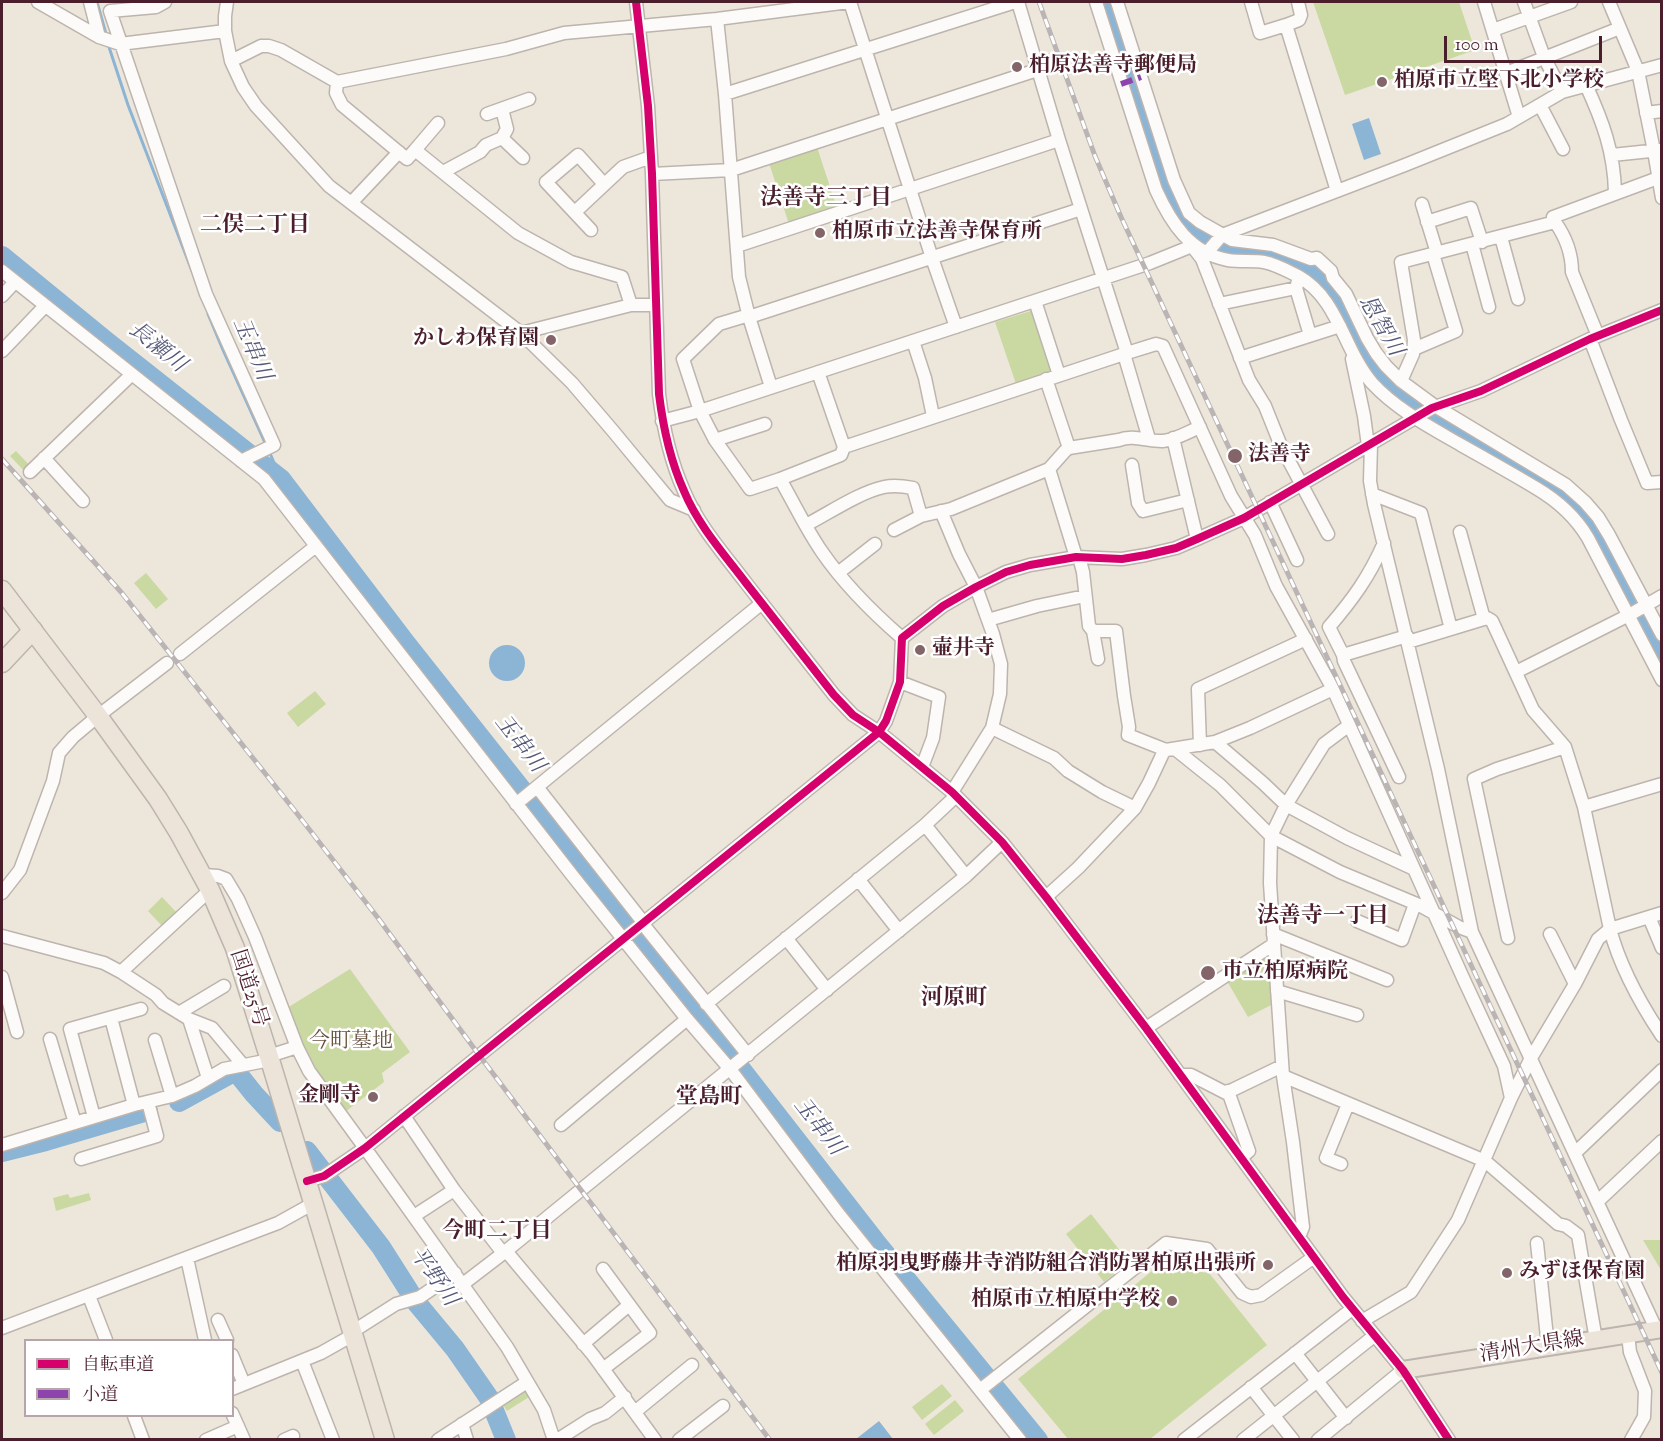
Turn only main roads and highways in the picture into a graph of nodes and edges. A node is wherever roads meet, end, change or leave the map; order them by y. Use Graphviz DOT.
graph roads {
  1 [pos="2,590"];
  2 [pos="33,630"];
  3 [pos="2,663"];
  4 [pos="1659,1330"];
  5 [pos="1403,1370"];
  6 [pos="385,1440"];
  1 -- 2 [label="highway, 国道25号"];
  2 -- 3 [label="highway"];
  2 -- 6 [label="highway, 国道25号"];
  4 -- 5 [label="main road, 清州大県線"];
}
